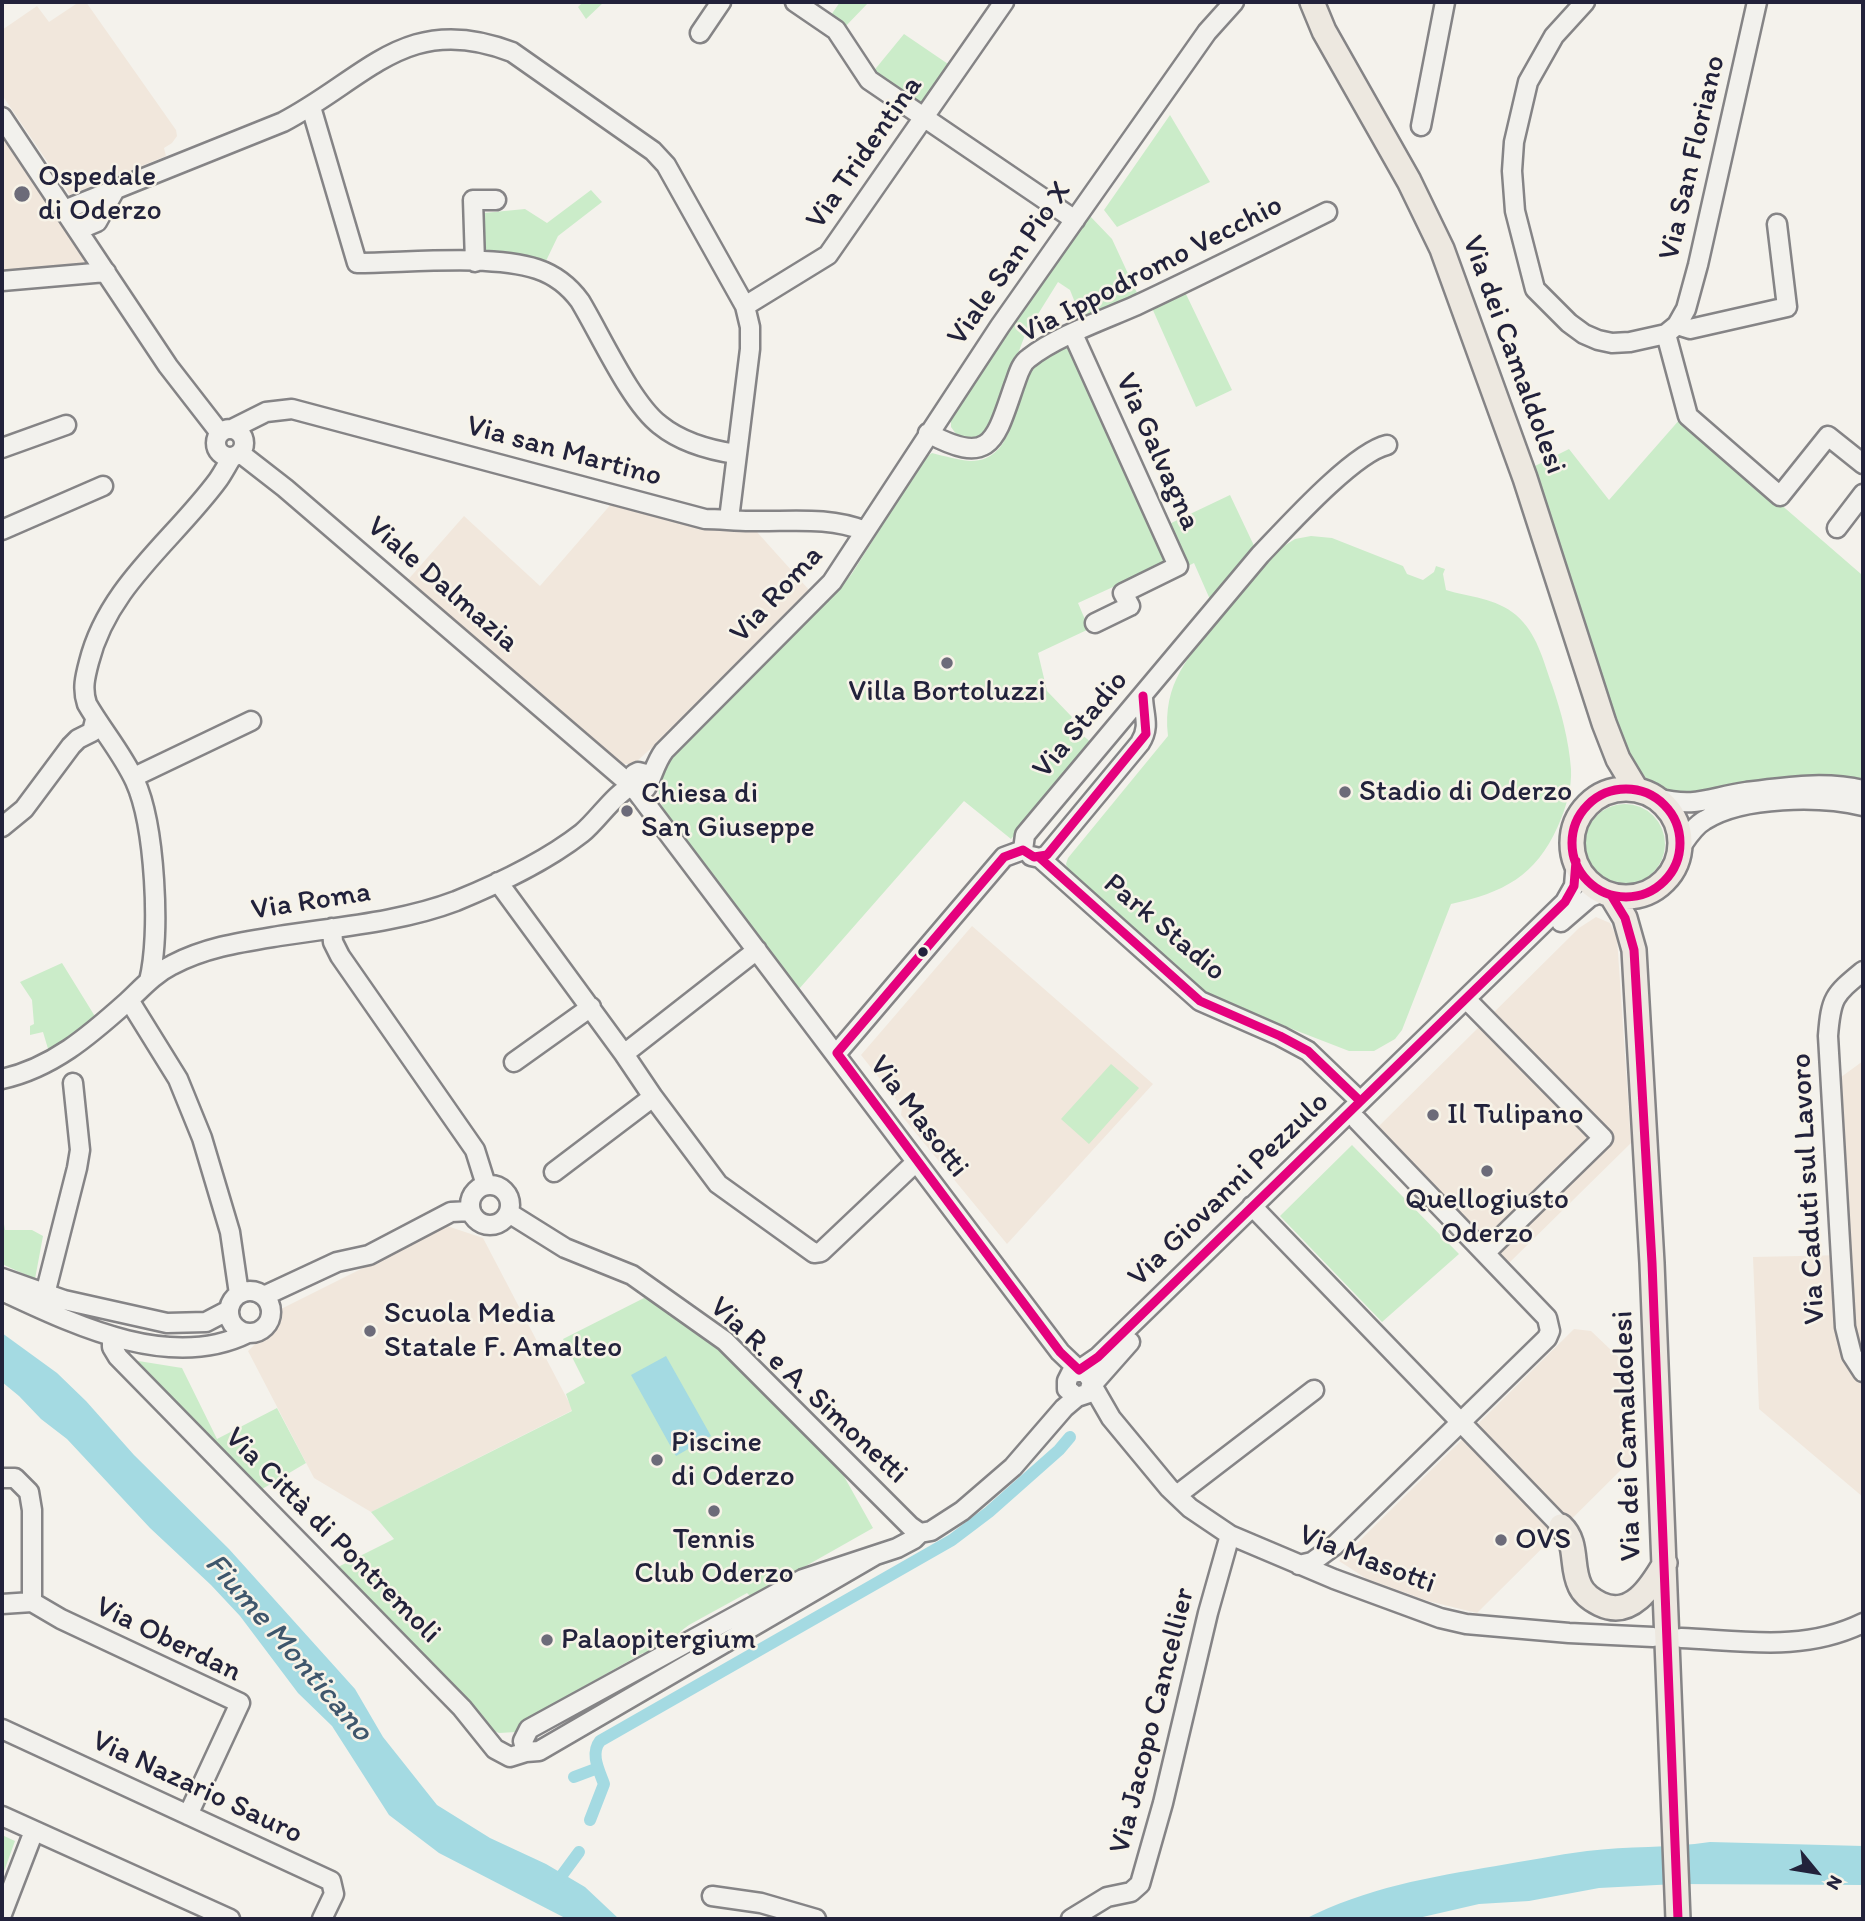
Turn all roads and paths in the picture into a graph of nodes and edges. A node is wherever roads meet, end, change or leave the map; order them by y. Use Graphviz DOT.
graph roads {
  1 [pos="721,2"];
  2 [pos="795,2"];
  3 [pos="1004,2"];
  4 [pos="1217,2"];
  5 [pos="1234,2"];
  6 [pos="1293,2"];
  7 [pos="1311,2"];
  8 [pos="1444,2"];
  9 [pos="1585,2"];
  10 [pos="1757,2"];
  11 [pos="1321,26"];
  12 [pos="1207,32"];
  13 [pos="700,33"];
  14 [pos="311,107"];
  15 [pos="2,117"];
  16 [pos="924,117"];
  17 [pos="1421,126"];
  18 [pos="116,188"];
  19 [pos="496,200"];
  20 [pos="64,210"];
  21 [pos="1327,212"];
  22 [pos="1075,220"];
  23 [pos="1777,224"];
  24 [pos="78,230"];
  25 [pos="475,261"];
  26 [pos="106,272"];
  27 [pos="2,281"];
  28 [pos="745,306"];
  29 [pos="1672,329"];
  30 [pos="1073,334"];
  31 [pos="66,425"];
  32 [pos="928,433"];
  33 [pos="4,441"];
  34 [pos="233,442"];
  35 [pos="1387,445"];
  36 [pos="736,454"];
  37 [pos="1863,464"];
  38 [pos="103,486"];
  39 [pos="1863,494"];
  40 [pos="729,519"];
  41 [pos="1837,528"];
  42 [pos="2,530"];
  43 [pos="865,531"];
  44 [pos="1095,623"];
  45 [pos="1143,696"];
  46 [pos="251,721"];
  47 [pos="1604,723"];
  48 [pos="1116,726"];
  49 [pos="92,727"];
  50 [pos="1138,746"];
  51 [pos="134,778"];
  52 [pos="640,780"];
  53 [pos="1863,790"];
  54 [pos="1646,793"];
  55 [pos="1599,796"];
  56 [pos="1863,806"];
  57 [pos="2,827"];
  58 [pos="1024,842"];
  59 [pos="1680,848"];
  60 [pos="1040,859"];
  61 [pos="1576,861"];
  62 [pos="498,881"];
  63 [pos="1650,891"];
  64 [pos="1607,893"];
  65 [pos="332,928"];
  66 [pos="155,945"];
  67 [pos="757,950"];
  68 [pos="1634,950"];
  69 [pos="172,965"];
  70 [pos="1863,971"];
  71 [pos="149,981"];
  72 [pos="129,1000"];
  73 [pos="1470,1003"];
  74 [pos="591,1007"];
  75 [pos="624,1054"];
  76 [pos="837,1054"];
  77 [pos="514,1062"];
  78 [pos="2,1079"];
  79 [pos="74,1083"];
  80 [pos="653,1097"];
  81 [pos="1360,1101"];
  82 [pos="1357,1121"];
  83 [pos="916,1162"];
  84 [pos="554,1172"];
  85 [pos="486,1185"];
  86 [pos="1256,1210"];
  87 [pos="471,1211"];
  88 [pos="509,1213"];
  89 [pos="1486,1252"];
  90 [pos="2,1278"];
  91 [pos="2,1291"];
  92 [pos="239,1294"];
  93 [pos="264,1296"];
  94 [pos="49,1304"];
  95 [pos="229,1310"];
  96 [pos="248,1333"];
  97 [pos="112,1336"];
  98 [pos="1863,1372"];
  99 [pos="1077,1386"];
  100 [pos="1314,1391"];
  101 [pos="1462,1423"];
  102 [pos="2,1478"];
  103 [pos="1177,1495"];
  104 [pos="1562,1526"];
  105 [pos="920,1532"];
  106 [pos="1230,1535"];
  107 [pos="1334,1546"];
  108 [pos="1665,1563"];
  109 [pos="1299,1564"];
  110 [pos="1334,1579"];
  111 [pos="800,1590"];
  112 [pos="32,1602"];
  113 [pos="2,1604"];
  114 [pos="1863,1623"];
  115 [pos="1653,1637"];
  116 [pos="682,1638"];
  117 [pos="1681,1639"];
  118 [pos="695,1661"];
  119 [pos="2,1729"];
  120 [pos="526,1752"];
  121 [pos="188,1815"];
  122 [pos="2,1816"];
  123 [pos="34,1831"];
  124 [pos="712,1896"];
  125 [pos="2,1914"];
  126 [pos="230,1919"];
  127 [pos="322,1919"];
  128 [pos="816,1919"];
  129 [pos="1071,1919"];
  130 [pos="1678,1919"];
  1 -- 13 [label="street"];
  2 -- 16 [label="street"];
  3 -- 16 [label="street, Via Tridentina"];
  4 -- 12 [label="street, Viale San Pio X"];
  5 -- 12 [label="street, Viale San Pio X"];
  6 -- 11 [label="main road, Via dei Camaldolesi"];
  7 -- 11 [label="main road, Via dei Camaldolesi"];
  8 -- 17 [label="street"];
  9 -- 29 [label="street"];
  10 -- 29 [label="street, Via San Floriano"];
  11 -- 47 [label="main road, Via dei Camaldolesi"];
  12 -- 22 [label="street, Viale San Pio X"];
  14 -- 18 [label="street"];
  14 -- 25 [label="street"];
  14 -- 28 [label="street"];
  15 -- 20 [label="street, Viale Dalmazia"];
  16 -- 22 [label="street"];
  16 -- 28 [label="street, Via Tridentina"];
  18 -- 20 [label="street"];
  18 -- 24 [label="street"];
  19 -- 25 [label="street"];
  20 -- 24 [label="street, Viale Dalmazia"];
  21 -- 30 [label="street, Via Ippodromo Vecchio"];
  22 -- 32 [label="street, Viale San Pio X"];
  23 -- 29 [label="street"];
  24 -- 26 [label="street, Viale Dalmazia"];
  25 -- 36 [label="street"];
  26 -- 27 [label="street"];
  26 -- 34 [label="street, Viale Dalmazia"];
  28 -- 36 [label="street"];
  29 -- 37 [label="street"];
  30 -- 32 [label="street, Via Ippodromo Vecchio"];
  30 -- 44 [label="street, Via Galvagna"];
  31 -- 33 [label="street"];
  32 -- 43 [label="street, Viale San Pio X"];
  34 -- 40 [label="street, Via san Martino"];
  34 -- 49 [label="street"];
  34 -- 52 [label="street, Viale Dalmazia"];
  35 -- 45 [label="street, Via Stadio"];
  36 -- 40 [label="street"];
  38 -- 42 [label="street"];
  39 -- 41 [label="street"];
  40 -- 43 [label="street, Via san Martino"];
  43 -- 52 [label="street, Via Roma"];
  45 -- 48 [label="street, Via Stadio"];
  45 -- 50 [label="street"];
  46 -- 51 [label="street"];
  47 -- 54 [label="main road, Via dei Camaldolesi"];
  47 -- 55 [label="main road, Via dei Camaldolesi"];
  48 -- 50 [label="street"];
  48 -- 58 [label="street, Via Stadio"];
  49 -- 51 [label="street"];
  49 -- 57 [label="street"];
  50 -- 60 [label="street"];
  51 -- 66 [label="street"];
  52 -- 62 [label="street, Via Roma"];
  52 -- 67 [label="street, Via Masotti"];
  53 -- 54 [label="street"];
  54 -- 55 [label="main road"];
  54 -- 59 [label="main road"];
  55 -- 61 [label="main road"];
  56 -- 59 [label="street"];
  58 -- 60 [label="street, Park Stadio"];
  58 -- 76 [label="street, Via Stadio"];
  59 -- 63 [label="main road"];
  60 -- 81 [label="street, Park Stadio"];
  61 -- 64 [label="main road"];
  61 -- 73 [label="street, Via Giovanni Pezzulo"];
  62 -- 65 [label="street, Via Roma"];
  62 -- 74 [label="street"];
  63 -- 64 [label="main road"];
  63 -- 68 [label="main road, Via dei Camaldolesi"];
  64 -- 68 [label="main road, Via dei Camaldolesi"];
  64 -- 73 [label="street, Via Giovanni Pezzulo"];
  65 -- 69 [label="street, Via Roma"];
  65 -- 85 [label="street"];
  66 -- 69 [label="street"];
  66 -- 71 [label="street"];
  67 -- 75 [label="street"];
  67 -- 76 [label="street, Via Masotti"];
  68 -- 108 [label="main road, Via dei Camaldolesi"];
  69 -- 71 [label="street, Via Roma"];
  70 -- 98 [label="street, Via Caduti sul Lavoro"];
  71 -- 72 [label="street, Via Roma"];
  72 -- 78 [label="street, Via Roma"];
  72 -- 92 [label="street"];
  73 -- 81 [label="street, Via Giovanni Pezzulo"];
  73 -- 82 [label="street, Via Giovanni Pezzulo"];
  73 -- 89 [label="street"];
  74 -- 75 [label="street"];
  74 -- 77 [label="street"];
  75 -- 80 [label="street"];
  76 -- 83 [label="street, Via Masotti"];
  79 -- 94 [label="street"];
  80 -- 83 [label="street"];
  80 -- 84 [label="street"];
  81 -- 86 [label="street, Via Giovanni Pezzulo"];
  82 -- 86 [label="street, Via Giovanni Pezzulo"];
  82 -- 89 [label="street"];
  83 -- 99 [label="street, Via Masotti"];
  85 -- 87 [label="street"];
  85 -- 88 [label="street"];
  86 -- 99 [label="street, Via Giovanni Pezzulo"];
  86 -- 101 [label="street"];
  87 -- 88 [label="street"];
  87 -- 93 [label="street"];
  88 -- 105 [label="street, Via R. e A. Simonetti"];
  89 -- 101 [label="street"];
  90 -- 94 [label="street"];
  91 -- 94 [label="street"];
  92 -- 93 [label="street"];
  92 -- 95 [label="street"];
  93 -- 96 [label="street"];
  94 -- 95 [label="street"];
  94 -- 97 [label="street"];
  95 -- 96 [label="street"];
  96 -- 97 [label="street"];
  97 -- 120 [label="street, Via Città di Pontremoli"];
  99 -- 103 [label="street, Via Masotti"];
  99 -- 105 [label="street, Via Città di Pontremoli"];
  100 -- 103 [label="street"];
  101 -- 104 [label="street"];
  101 -- 107 [label="street"];
  102 -- 112 [label="street"];
  103 -- 106 [label="street, Via Masotti"];
  104 -- 108 [label="main road"];
  105 -- 111 [label="street, Via Città di Pontremoli"];
  106 -- 109 [label="street, Via Masotti"];
  106 -- 129 [label="street, Via Jacopo Cancellier"];
  107 -- 109 [label="street"];
  107 -- 110 [label="street"];
  108 -- 130 [label="main road, Via dei Camaldolesi"];
  109 -- 110 [label="street, Via Masotti"];
  110 -- 115 [label="street, Via Masotti"];
  111 -- 116 [label="street, Via Città di Pontremoli"];
  111 -- 118 [label="street, Via Città di Pontremoli"];
  112 -- 113 [label="street"];
  112 -- 121 [label="street, Via Oberdan"];
  114 -- 117 [label="street"];
  116 -- 118 [label="street"];
  116 -- 120 [label="street, Via Città di Pontremoli"];
  118 -- 120 [label="street, Via Città di Pontremoli"];
  119 -- 121 [label="street, Via Nazario Sauro"];
  121 -- 127 [label="street, Via Nazario Sauro"];
  122 -- 123 [label="street"];
  123 -- 125 [label="street"];
  123 -- 126 [label="street"];
  124 -- 128 [label="street"];
}
